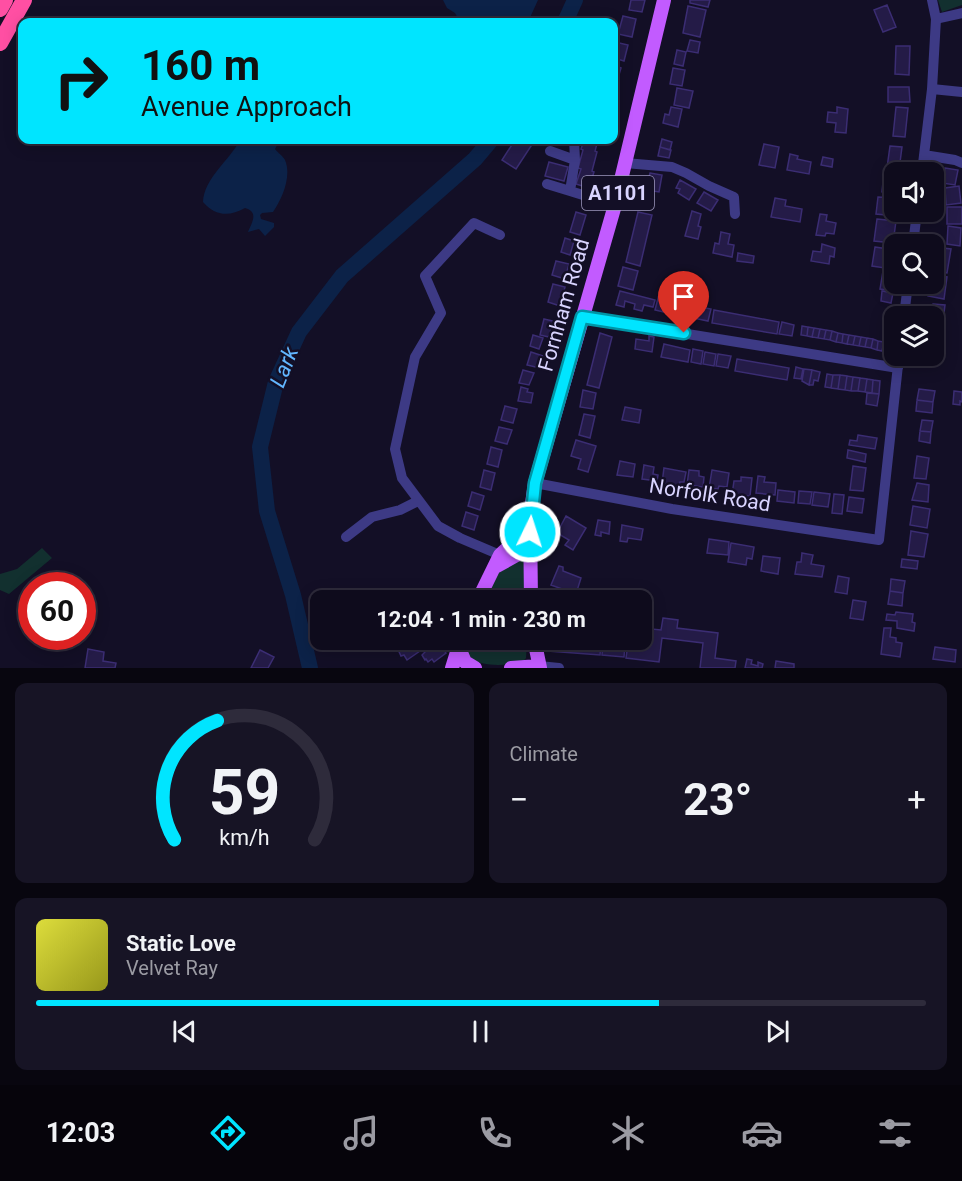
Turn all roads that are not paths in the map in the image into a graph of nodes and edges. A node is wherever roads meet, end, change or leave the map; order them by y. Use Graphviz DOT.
graph roads {
  1 [pos="5,0"];
  2 [pos="24,0"];
  3 [pos="664,0"];
  4 [pos="932,0"];
  5 [pos="0,9"];
  6 [pos="962,13"];
  7 [pos="936,19"];
  8 [pos="0,43"];
  9 [pos="932,89"];
  10 [pos="962,92"];
  11 [pos="574,144"];
  12 [pos="550,151"];
  13 [pos="924,155"];
  14 [pos="575,160"];
  15 [pos="923,162"];
  16 [pos="626,163"];
  17 [pos="962,163"];
  18 [pos="547,184"];
  19 [pos="570,191"];
  20 [pos="615,205"];
  21 [pos="735,214"];
  22 [pos="500,236"];
  23 [pos="582,317"];
  24 [pos="898,368"];
  25 [pos="535,483"];
  26 [pos="418,501"];
  27 [pos="530,518"];
  28 [pos="353,537"];
  29 [pos="531,547"];
  30 [pos="498,561"];
  31 [pos="483,590"];
  32 [pos="531,590"];
  33 [pos="458,650"];
  34 [pos="462,650"];
  35 [pos="536,650"];
  36 [pos="540,667"];
  37 [pos="452,668"];
  38 [pos="475,668"];
  39 [pos="511,668"];
  40 [pos="559,668"];
  1 -- 5 [label="highway"];
  2 -- 8 [label="highway"];
  3 -- 16 [label="main road, Fornham Road / A1101"];
  4 -- 7 [label="street"];
  6 -- 7 [label="street"];
  7 -- 9 [label="street"];
  9 -- 10 [label="street"];
  9 -- 13 [label="street"];
  11 -- 14 [label="street"];
  12 -- 14 [label="street"];
  13 -- 15 [label="street"];
  13 -- 17 [label="street"];
  14 -- 19 [label="street"];
  16 -- 20 [label="main road, Fornham Road / A1101"];
  16 -- 21 [label="street"];
  18 -- 19 [label="street"];
  19 -- 20 [label="street"];
  20 -- 23 [label="main road, Fornham Road / A1101"];
  22 -- 26 [label="street"];
  23 -- 24 [label="street"];
  23 -- 25 [label="main road, Fornham Road / A1101"];
  24 -- 25 [label="street, Norfolk Road"];
  25 -- 27 [label="main road, Fornham Road / A1101"];
  26 -- 28 [label="street"];
  26 -- 30 [label="street"];
  27 -- 29 [label="main road, Fornham Road / A1101"];
  27 -- 30 [label="main road, Fornham Road / A1101"];
  29 -- 30 [label="main road"];
  29 -- 32 [label="main road, Fornham Road / A1101"];
  30 -- 31 [label="main road, Fornham Road / A1101"];
  33 -- 37 [label="main road"];
  34 -- 38 [label="main road"];
  35 -- 36 [label="main road"];
  36 -- 39 [label="main road"];
  36 -- 40 [label="street"];
}
